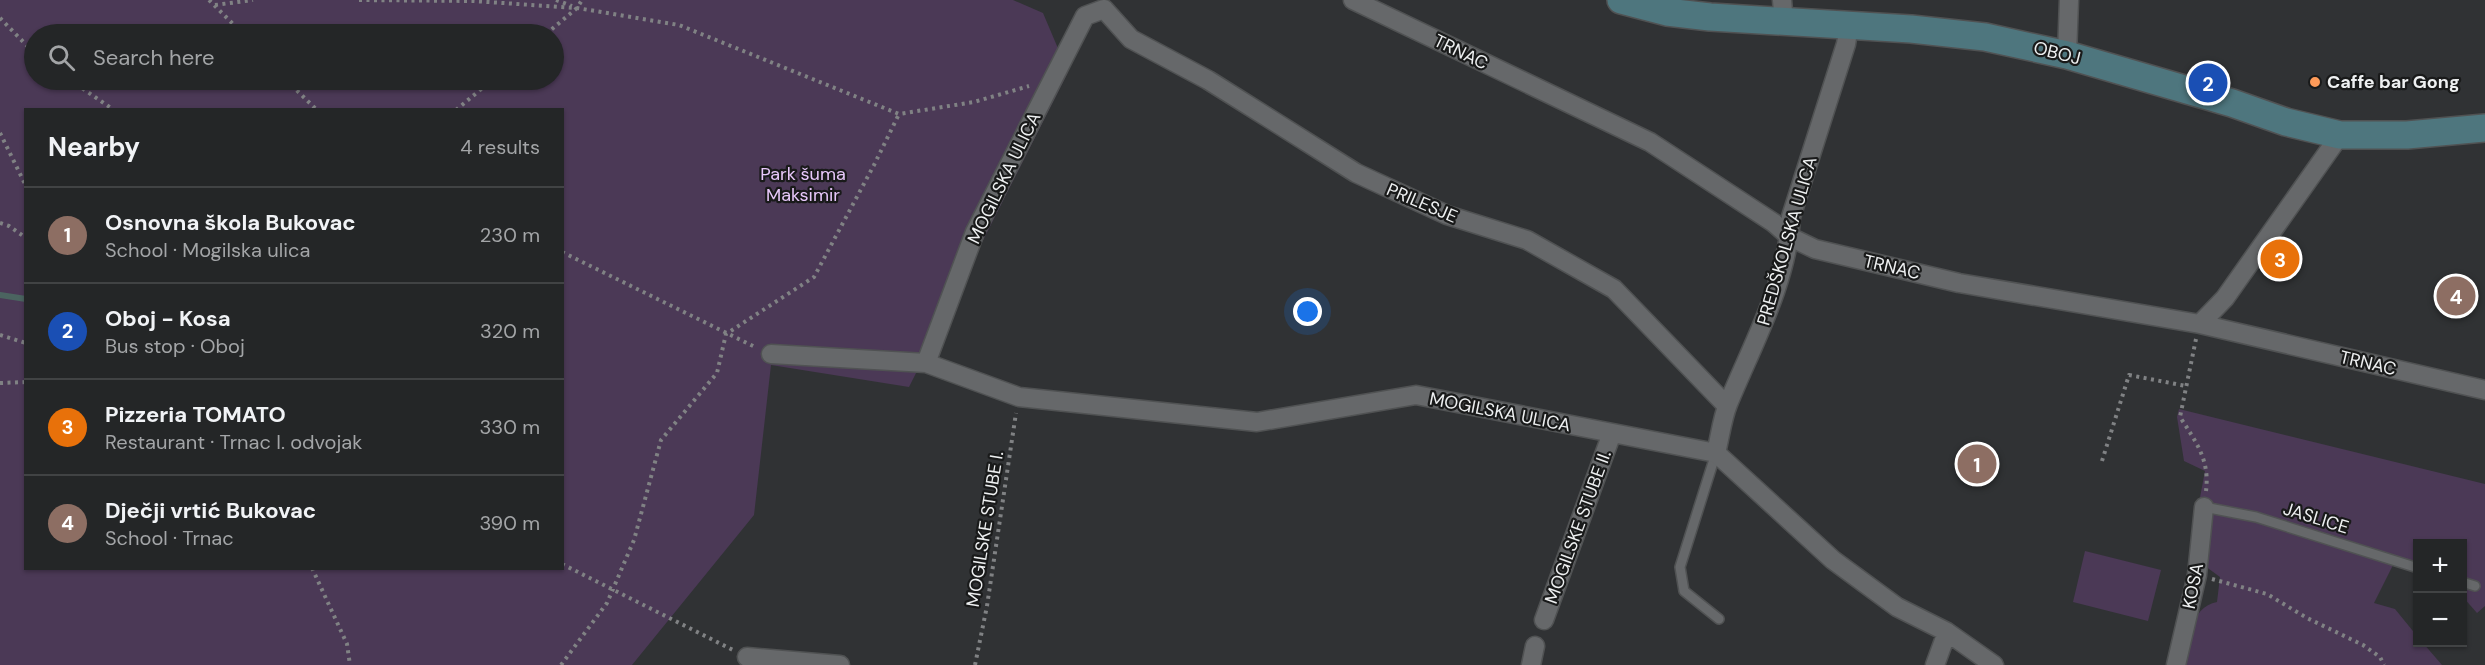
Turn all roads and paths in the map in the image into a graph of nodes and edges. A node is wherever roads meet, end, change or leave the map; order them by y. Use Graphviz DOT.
graph roads {
  1 [pos="209,0"];
  2 [pos="253,0"];
  3 [pos="359,0"];
  4 [pos="556,0"];
  5 [pos="582,0"];
  6 [pos="1353,0"];
  7 [pos="1621,0"];
  8 [pos="2069,0"];
  9 [pos="1107,4"];
  10 [pos="214,5"];
  11 [pos="577,8"];
  12 [pos="1783,11"];
  13 [pos="0,18"];
  14 [pos="233,24"];
  15 [pos="558,24"];
  16 [pos="1849,25"];
  17 [pos="24,43"];
  18 [pos="2067,55"];
  19 [pos="1052,79"];
  20 [pos="85,90"];
  21 [pos="296,90"];
  22 [pos="480,90"];
  23 [pos="111,108"];
  24 [pos="314,108"];
  25 [pos="458,108"];
  26 [pos="899,114"];
  27 [pos="2485,128"];
  28 [pos="0,133"];
  29 [pos="2340,135"];
  30 [pos="24,182"];
  31 [pos="0,224"];
  32 [pos="24,237"];
  33 [pos="1790,237"];
  34 [pos="564,253"];
  35 [pos="2200,324"];
  36 [pos="726,334"];
  37 [pos="0,335"];
  38 [pos="24,342"];
  39 [pos="771,354"];
  40 [pos="926,363"];
  41 [pos="24,382"];
  42 [pos="0,383"];
  43 [pos="2186,386"];
  44 [pos="2485,390"];
  45 [pos="1019,397"];
  46 [pos="1727,406"];
  47 [pos="1612,433"];
  48 [pos="1716,453"];
  49 [pos="2102,460"];
  50 [pos="2204,507"];
  51 [pos="564,565"];
  52 [pos="2413,566"];
  53 [pos="313,570"];
  54 [pos="2197,575"];
  55 [pos="2467,583"];
  56 [pos="2475,586"];
  57 [pos="1719,619"];
  58 [pos="1544,620"];
  59 [pos="1947,632"];
  60 [pos="1535,646"];
  61 [pos="747,657"];
  62 [pos="350,665"];
  63 [pos="561,665"];
  64 [pos="840,665"];
  65 [pos="975,665"];
  66 [pos="1531,665"];
  67 [pos="1935,665"];
  68 [pos="1994,665"];
  69 [pos="2176,665"];
  70 [pos="2384,665"];
  1 -- 10 [label="path"];
  2 -- 10 [label="path"];
  3 -- 11 [label="path"];
  4 -- 11 [label="path"];
  5 -- 11 [label="path"];
  6 -- 33 [label="street, TRNAC"];
  7 -- 12 [label="street, OBOJ"];
  8 -- 18 [label="street"];
  9 -- 19 [label="street, MOGILSKA ULICA"];
  9 -- 46 [label="street, PRILESJE"];
  10 -- 14 [label="path"];
  11 -- 15 [label="path"];
  11 -- 26 [label="path"];
  12 -- 16 [label="street, OBOJ"];
  13 -- 17 [label="path"];
  16 -- 18 [label="street, OBOJ"];
  16 -- 33 [label="street, PREDŠKOLSKA ULICA"];
  18 -- 29 [label="street, OBOJ"];
  19 -- 26 [label="path"];
  19 -- 40 [label="street, MOGILSKA ULICA"];
  20 -- 23 [label="path"];
  21 -- 24 [label="path"];
  22 -- 25 [label="path"];
  26 -- 36 [label="path"];
  27 -- 29 [label="street, OBOJ"];
  28 -- 30 [label="path"];
  29 -- 35 [label="street"];
  31 -- 32 [label="path"];
  33 -- 35 [label="street, TRNAC"];
  33 -- 46 [label="street, PREDŠKOLSKA ULICA"];
  34 -- 36 [label="path"];
  35 -- 43 [label="path"];
  35 -- 44 [label="street, TRNAC"];
  36 -- 39 [label="path"];
  36 -- 63 [label="path"];
  37 -- 38 [label="path"];
  39 -- 40 [label="street, MOGILSKA ULICA"];
  40 -- 45 [label="street, MOGILSKA ULICA"];
  41 -- 42 [label="path"];
  43 -- 49 [label="path"];
  43 -- 50 [label="path"];
  45 -- 47 [label="street, MOGILSKA ULICA"];
  45 -- 65 [label="path, MOGILSKE STUBE I."];
  46 -- 48 [label="street, PREDŠKOLSKA ULICA"];
  47 -- 48 [label="street, MOGILSKA ULICA"];
  47 -- 58 [label="street, MOGILSKE STUBE II."];
  48 -- 57 [label="lane"];
  48 -- 59 [label="street"];
  50 -- 52 [label="lane, JASLICE"];
  50 -- 54 [label="street, KOSA"];
  51 -- 61 [label="path"];
  53 -- 62 [label="path"];
  54 -- 69 [label="street, KOSA"];
  54 -- 70 [label="path"];
  55 -- 56 [label="lane"];
  59 -- 67 [label="street"];
  59 -- 68 [label="street"];
  60 -- 66 [label="street"];
  61 -- 64 [label="street"];
}
